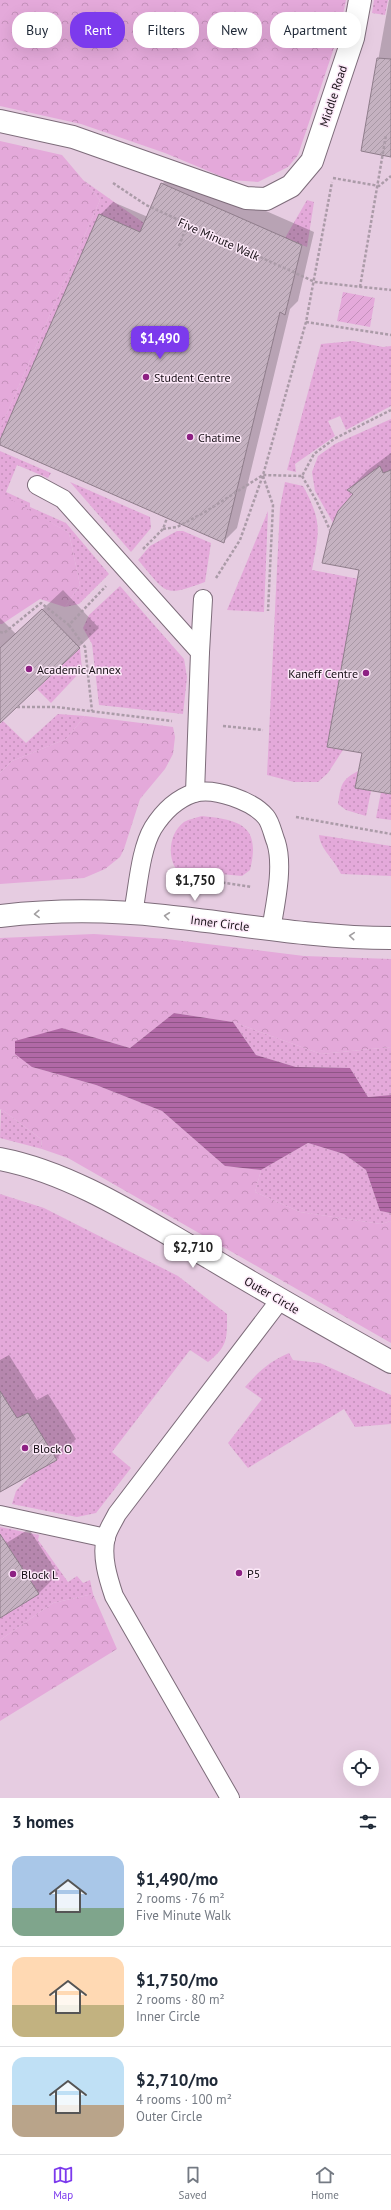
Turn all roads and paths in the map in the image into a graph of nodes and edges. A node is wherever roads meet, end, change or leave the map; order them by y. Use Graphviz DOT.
graph roads {
  1 [pos="360,0"];
  2 [pos="0,122"];
  3 [pos="386,134"];
  4 [pos="391,176"];
  5 [pos="108,180"];
  6 [pos="379,186"];
  7 [pos="187,225"];
  8 [pos="179,246"];
  9 [pos="315,282"];
  10 [pos="360,287"];
  11 [pos="391,290"];
  12 [pos="306,322"];
  13 [pos="391,335"];
  14 [pos="391,410"];
  15 [pos="263,475"];
  16 [pos="302,476"];
  17 [pos="37,485"];
  18 [pos="167,518"];
  19 [pos="163,528"];
  20 [pos="330,530"];
  21 [pos="123,569"];
  22 [pos="203,599"];
  23 [pos="268,611"];
  24 [pos="69,625"];
  25 [pos="0,632"];
  26 [pos="200,652"];
  27 [pos="17,706"];
  28 [pos="92,711"];
  29 [pos="174,721"];
  30 [pos="219,726"];
  31 [pos="263,730"];
  32 [pos="195,793"];
  33 [pos="296,817"];
  34 [pos="391,834"];
  35 [pos="173,875"];
  36 [pos="278,890"];
  37 [pos="133,913"];
  38 [pos="0,916"];
  39 [pos="271,930"];
  40 [pos="391,938"];
  41 [pos="0,1159"];
  42 [pos="280,1300"];
  43 [pos="391,1362"];
  44 [pos="0,1515"];
  45 [pos="106,1538"];
  46 [pos="230,1798"];
  1 -- 2 [label="street, Middle Road"];
  3 -- 6 [label="path"];
  4 -- 6 [label="path"];
  5 -- 7 [label="path, Five Minute Walk"];
  6 -- 9 [label="path"];
  6 -- 10 [label="path"];
  7 -- 8 [label="path"];
  7 -- 9 [label="path, Five Minute Walk"];
  9 -- 10 [label="path, Five Minute Walk"];
  9 -- 12 [label="path"];
  10 -- 11 [label="path, Five Minute Walk"];
  12 -- 13 [label="path"];
  12 -- 15 [label="path"];
  14 -- 16 [label="path"];
  15 -- 16 [label="path"];
  15 -- 19 [label="path"];
  15 -- 22 [label="path"];
  15 -- 23 [label="path"];
  16 -- 20 [label="path"];
  17 -- 21 [label="lane"];
  18 -- 19 [label="path"];
  19 -- 21 [label="path"];
  21 -- 24 [label="path"];
  21 -- 26 [label="lane"];
  22 -- 26 [label="lane"];
  24 -- 25 [label="path"];
  24 -- 28 [label="path"];
  26 -- 32 [label="lane"];
  27 -- 28 [label="path"];
  28 -- 29 [label="path"];
  30 -- 31 [label="path"];
  32 -- 36 [label="lane"];
  32 -- 37 [label="lane"];
  33 -- 34 [label="path"];
  35 -- 36 [label="path"];
  36 -- 39 [label="lane"];
  37 -- 38 [label="street, Inner Circle, one-way"];
  39 -- 37 [label="street, Inner Circle, one-way"];
  40 -- 39 [label="street, Inner Circle, one-way"];
  41 -- 42 [label="street, Outer Circle"];
  42 -- 43 [label="street, Outer Circle"];
  42 -- 45 [label="lane"];
  44 -- 45 [label="lane"];
  45 -- 46 [label="lane"];
}
